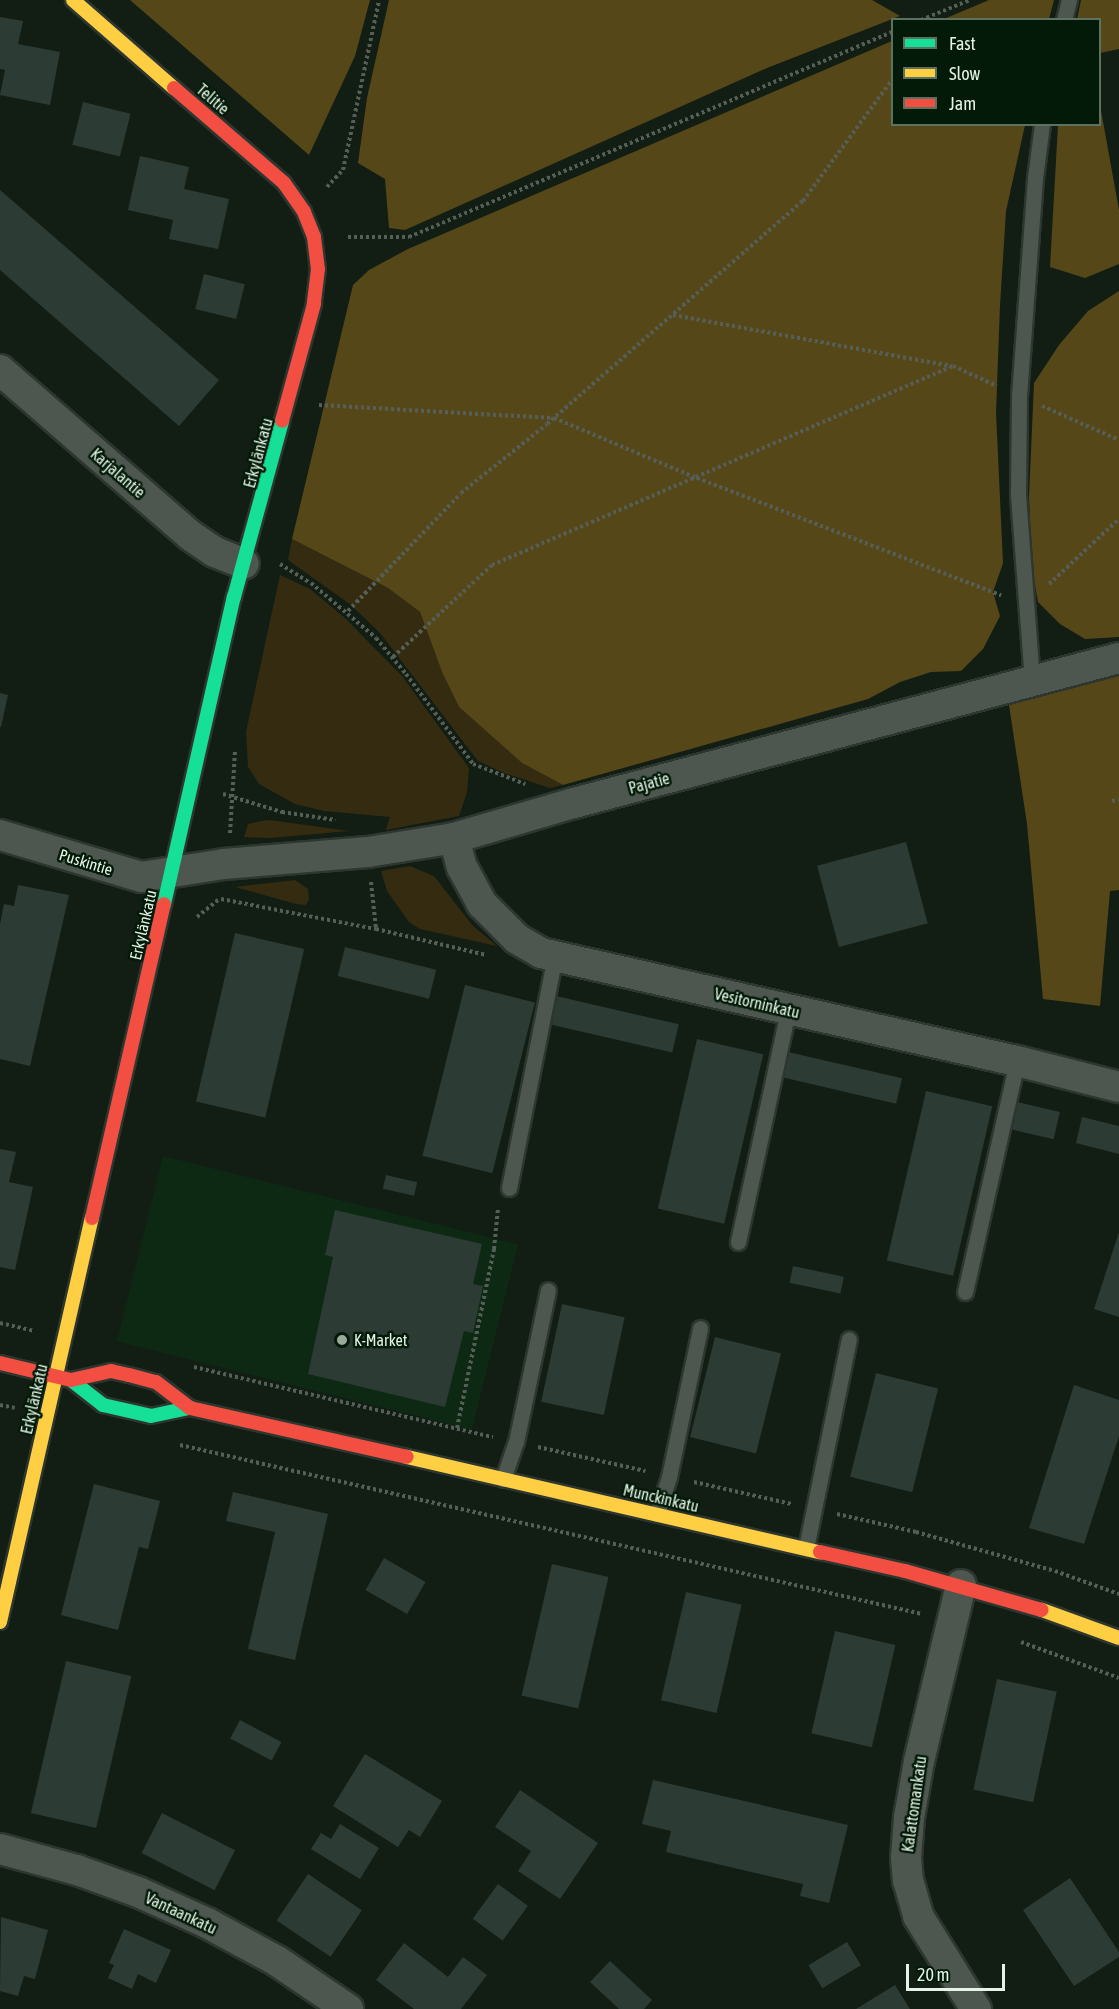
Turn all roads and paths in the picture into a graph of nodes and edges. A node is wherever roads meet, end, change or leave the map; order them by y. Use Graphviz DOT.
graph roads {
  1 [pos="73,0"];
  2 [pos="378,0"];
  3 [pos="970,0"];
  4 [pos="1069,0"];
  5 [pos="925,18"];
  6 [pos="1064,18"];
  7 [pos="891,32"];
  8 [pos="891,81"];
  9 [pos="1042,126"];
  10 [pos="304,212"];
  11 [pos="314,237"];
  12 [pos="672,315"];
  13 [pos="953,366"];
  14 [pos="0,370"];
  15 [pos="1019,396"];
  16 [pos="288,403"];
  17 [pos="554,418"];
  18 [pos="1119,440"];
  19 [pos="697,478"];
  20 [pos="1119,519"];
  21 [pos="244,564"];
  22 [pos="280,564"];
  23 [pos="1026,605"];
  24 [pos="348,611"];
  25 [pos="393,657"];
  26 [pos="1119,658"];
  27 [pos="1032,681"];
  28 [pos="1119,800"];
  29 [pos="1112,801"];
  30 [pos="554,809"];
  31 [pos="0,835"];
  32 [pos="454,838"];
  33 [pos="173,870"];
  34 [pos="220,898"];
  35 [pos="555,956"];
  36 [pos="495,957"];
  37 [pos="788,1010"];
  38 [pos="1017,1061"];
  39 [pos="1119,1087"];
  40 [pos="504,1193"];
  41 [pos="738,1242"];
  42 [pos="548,1290"];
  43 [pos="965,1292"];
  44 [pos="0,1323"];
  45 [pos="700,1328"];
  46 [pos="66,1338"];
  47 [pos="849,1339"];
  48 [pos="0,1363"];
  49 [pos="188,1365"];
  50 [pos="56,1377"];
  51 [pos="70,1380"];
  52 [pos="0,1405"];
  53 [pos="190,1408"];
  54 [pos="47,1416"];
  55 [pos="457,1428"];
  56 [pos="516,1442"];
  57 [pos="175,1444"];
  58 [pos="669,1477"];
  59 [pos="503,1479"];
  60 [pos="814,1509"];
  61 [pos="657,1514"];
  62 [pos="806,1548"];
  63 [pos="961,1585"];
  64 [pos="1119,1594"];
  65 [pos="952,1622"];
  66 [pos="0,1623"];
  67 [pos="1119,1638"];
  68 [pos="1018,1641"];
  69 [pos="1119,1678"];
  70 [pos="0,1849"];
  71 [pos="348,2009"];
  72 [pos="976,2009"];
  1 -- 10 [label="street, Telitie"];
  2 -- 10 [label="path"];
  3 -- 5 [label="path"];
  4 -- 6 [label="lane"];
  7 -- 11 [label="path"];
  8 -- 12 [label="path"];
  9 -- 15 [label="lane"];
  10 -- 11 [label="street, Telitie"];
  11 -- 16 [label="street, Erkylänkatu"];
  12 -- 13 [label="path"];
  12 -- 17 [label="path"];
  13 -- 15 [label="path"];
  13 -- 19 [label="path"];
  14 -- 21 [label="street, Karjalantie"];
  15 -- 18 [label="path"];
  15 -- 23 [label="lane"];
  16 -- 17 [label="path"];
  16 -- 21 [label="street, Erkylänkatu"];
  17 -- 19 [label="path"];
  17 -- 24 [label="path"];
  19 -- 23 [label="path"];
  19 -- 25 [label="path"];
  20 -- 23 [label="path"];
  21 -- 33 [label="street, Erkylänkatu"];
  22 -- 24 [label="path"];
  23 -- 27 [label="lane"];
  24 -- 25 [label="path"];
  25 -- 30 [label="path"];
  26 -- 27 [label="street, Pajatie"];
  27 -- 30 [label="street, Pajatie"];
  28 -- 29 [label="path"];
  30 -- 32 [label="street, Pajatie"];
  31 -- 33 [label="street, Puskintie"];
  32 -- 33 [label="street, Pajatie"];
  32 -- 35 [label="street, Vesitorninkatu"];
  33 -- 46 [label="street, Erkylänkatu"];
  34 -- 36 [label="path"];
  35 -- 37 [label="street, Vesitorninkatu"];
  35 -- 40 [label="lane"];
  37 -- 38 [label="street, Vesitorninkatu"];
  37 -- 41 [label="lane"];
  38 -- 39 [label="street, Vesitorninkatu"];
  38 -- 43 [label="lane"];
  40 -- 55 [label="path"];
  42 -- 56 [label="lane"];
  44 -- 46 [label="path"];
  45 -- 58 [label="lane"];
  46 -- 50 [label="street, Erkylänkatu"];
  47 -- 60 [label="lane"];
  48 -- 50 [label="street, Munckinkatu"];
  49 -- 55 [label="path"];
  50 -- 51 [label="street, Munckinkatu"];
  50 -- 54 [label="street, Erkylänkatu"];
  51 -- 53 [label="street, Munckinkatu"];
  51 -- 53 [label="street, Munckinkatu"];
  52 -- 54 [label="path"];
  53 -- 59 [label="street, Munckinkatu"];
  54 -- 66 [label="street, Erkylänkatu"];
  55 -- 56 [label="path"];
  56 -- 58 [label="path"];
  56 -- 59 [label="lane"];
  57 -- 65 [label="path"];
  58 -- 60 [label="path"];
  58 -- 61 [label="lane"];
  59 -- 61 [label="street, Munckinkatu"];
  60 -- 62 [label="lane"];
  60 -- 64 [label="path"];
  61 -- 62 [label="street, Munckinkatu"];
  62 -- 63 [label="street, Munckinkatu"];
  63 -- 65 [label="street, Kalattomankatu"];
  63 -- 67 [label="street, Munckinkatu"];
  65 -- 72 [label="street, Kalattomankatu"];
  68 -- 69 [label="path"];
  70 -- 71 [label="street, Vantaankatu"];
}
